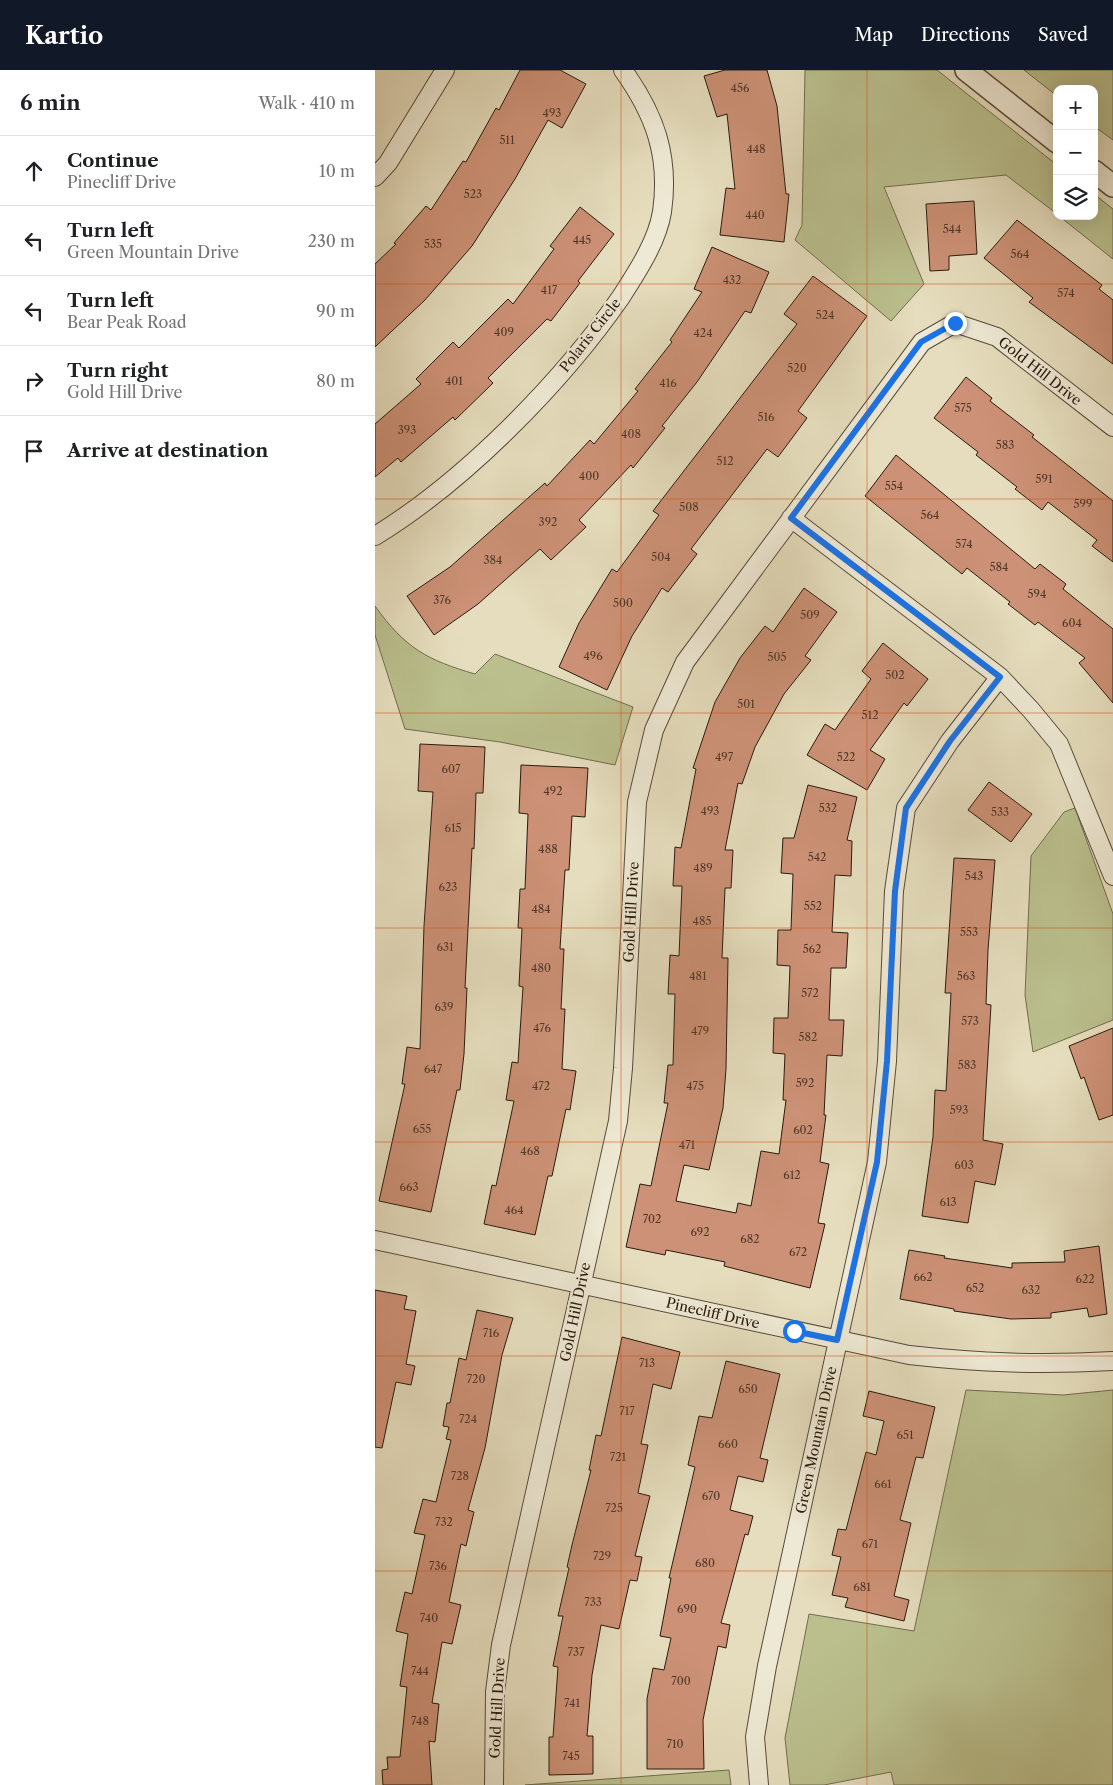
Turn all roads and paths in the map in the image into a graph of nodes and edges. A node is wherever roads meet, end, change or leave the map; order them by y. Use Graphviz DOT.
graph roads {
  1 [pos="445,70"];
  2 [pos="623,70"];
  3 [pos="965,70"];
  4 [pos="1053,139"];
  5 [pos="1098,174"];
  6 [pos="375,178"];
  7 [pos="1113,186"];
  8 [pos="1113,427"];
  9 [pos="791,518"];
  10 [pos="375,536"];
  11 [pos="1000,677"];
  12 [pos="1113,876"];
  13 [pos="375,1240"];
  14 [pos="582,1283"];
  15 [pos="837,1340"];
  16 [pos="1113,1361"];
  17 [pos="493,1785"];
  18 [pos="759,1785"];
  1 -- 6 [label="street"];
  2 -- 10 [label="street, Polaris Circle"];
  3 -- 4 [label="street"];
  5 -- 7 [label="street"];
  8 -- 9 [label="street, Gold Hill Drive"];
  9 -- 11 [label="street"];
  9 -- 14 [label="street, Gold Hill Drive"];
  11 -- 12 [label="street"];
  11 -- 15 [label="street, Green Mountain Drive"];
  13 -- 14 [label="street, Pinecliff Drive"];
  14 -- 15 [label="street, Pinecliff Drive"];
  14 -- 17 [label="street, Gold Hill Drive"];
  15 -- 16 [label="street, Pinecliff Drive"];
  15 -- 18 [label="street, Green Mountain Drive"];
}
